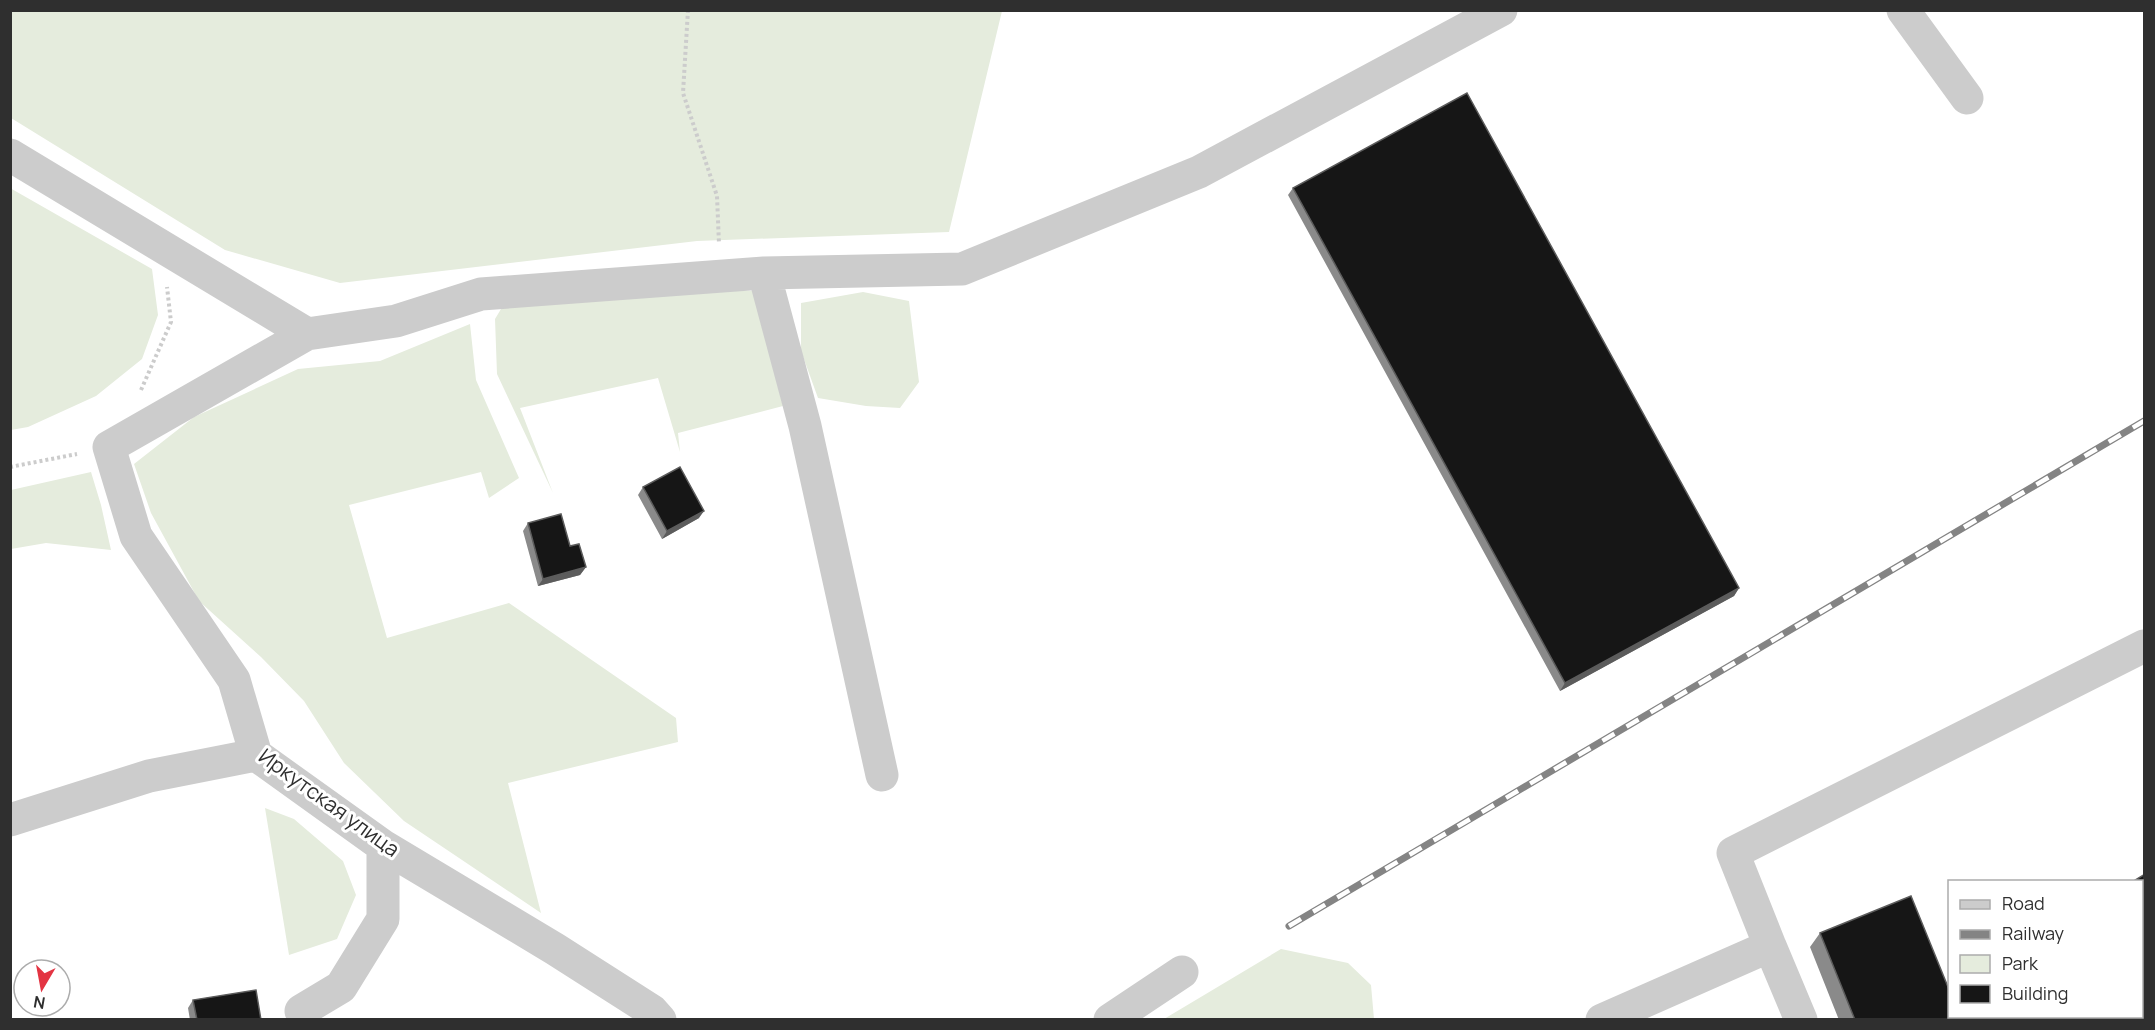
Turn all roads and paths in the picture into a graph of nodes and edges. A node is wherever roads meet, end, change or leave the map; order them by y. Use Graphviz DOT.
graph roads {
  1 [pos="688,10"];
  2 [pos="1501,10"];
  3 [pos="1904,10"];
  4 [pos="1967,98"];
  5 [pos="10,155"];
  6 [pos="163,249"];
  7 [pos="764,273"];
  8 [pos="720,277"];
  9 [pos="307,334"];
  10 [pos="138,398"];
  11 [pos="109,447"];
  12 [pos="10,466"];
  13 [pos="2145,646"];
  14 [pos="256,755"];
  15 [pos="882,775"];
  16 [pos="10,820"];
  17 [pos="383,846"];
  18 [pos="1770,946"];
  19 [pos="1182,972"];
  20 [pos="301,1011"];
  21 [pos="660,1020"];
  22 [pos="1110,1020"];
  23 [pos="1602,1020"];
  24 [pos="1802,1020"];
  1 -- 8 [label="path"];
  2 -- 7 [label="street"];
  3 -- 4 [label="street"];
  5 -- 6 [label="street"];
  6 -- 9 [label="street"];
  6 -- 10 [label="path"];
  7 -- 8 [label="street"];
  7 -- 15 [label="street"];
  8 -- 9 [label="street"];
  9 -- 11 [label="street"];
  11 -- 12 [label="path"];
  11 -- 14 [label="street, Иркутская улица"];
  13 -- 18 [label="street"];
  14 -- 16 [label="street"];
  14 -- 17 [label="street, Иркутская улица"];
  17 -- 20 [label="street"];
  17 -- 21 [label="street, Иркутская улица"];
  18 -- 23 [label="street"];
  18 -- 24 [label="street"];
  19 -- 22 [label="street"];
}
